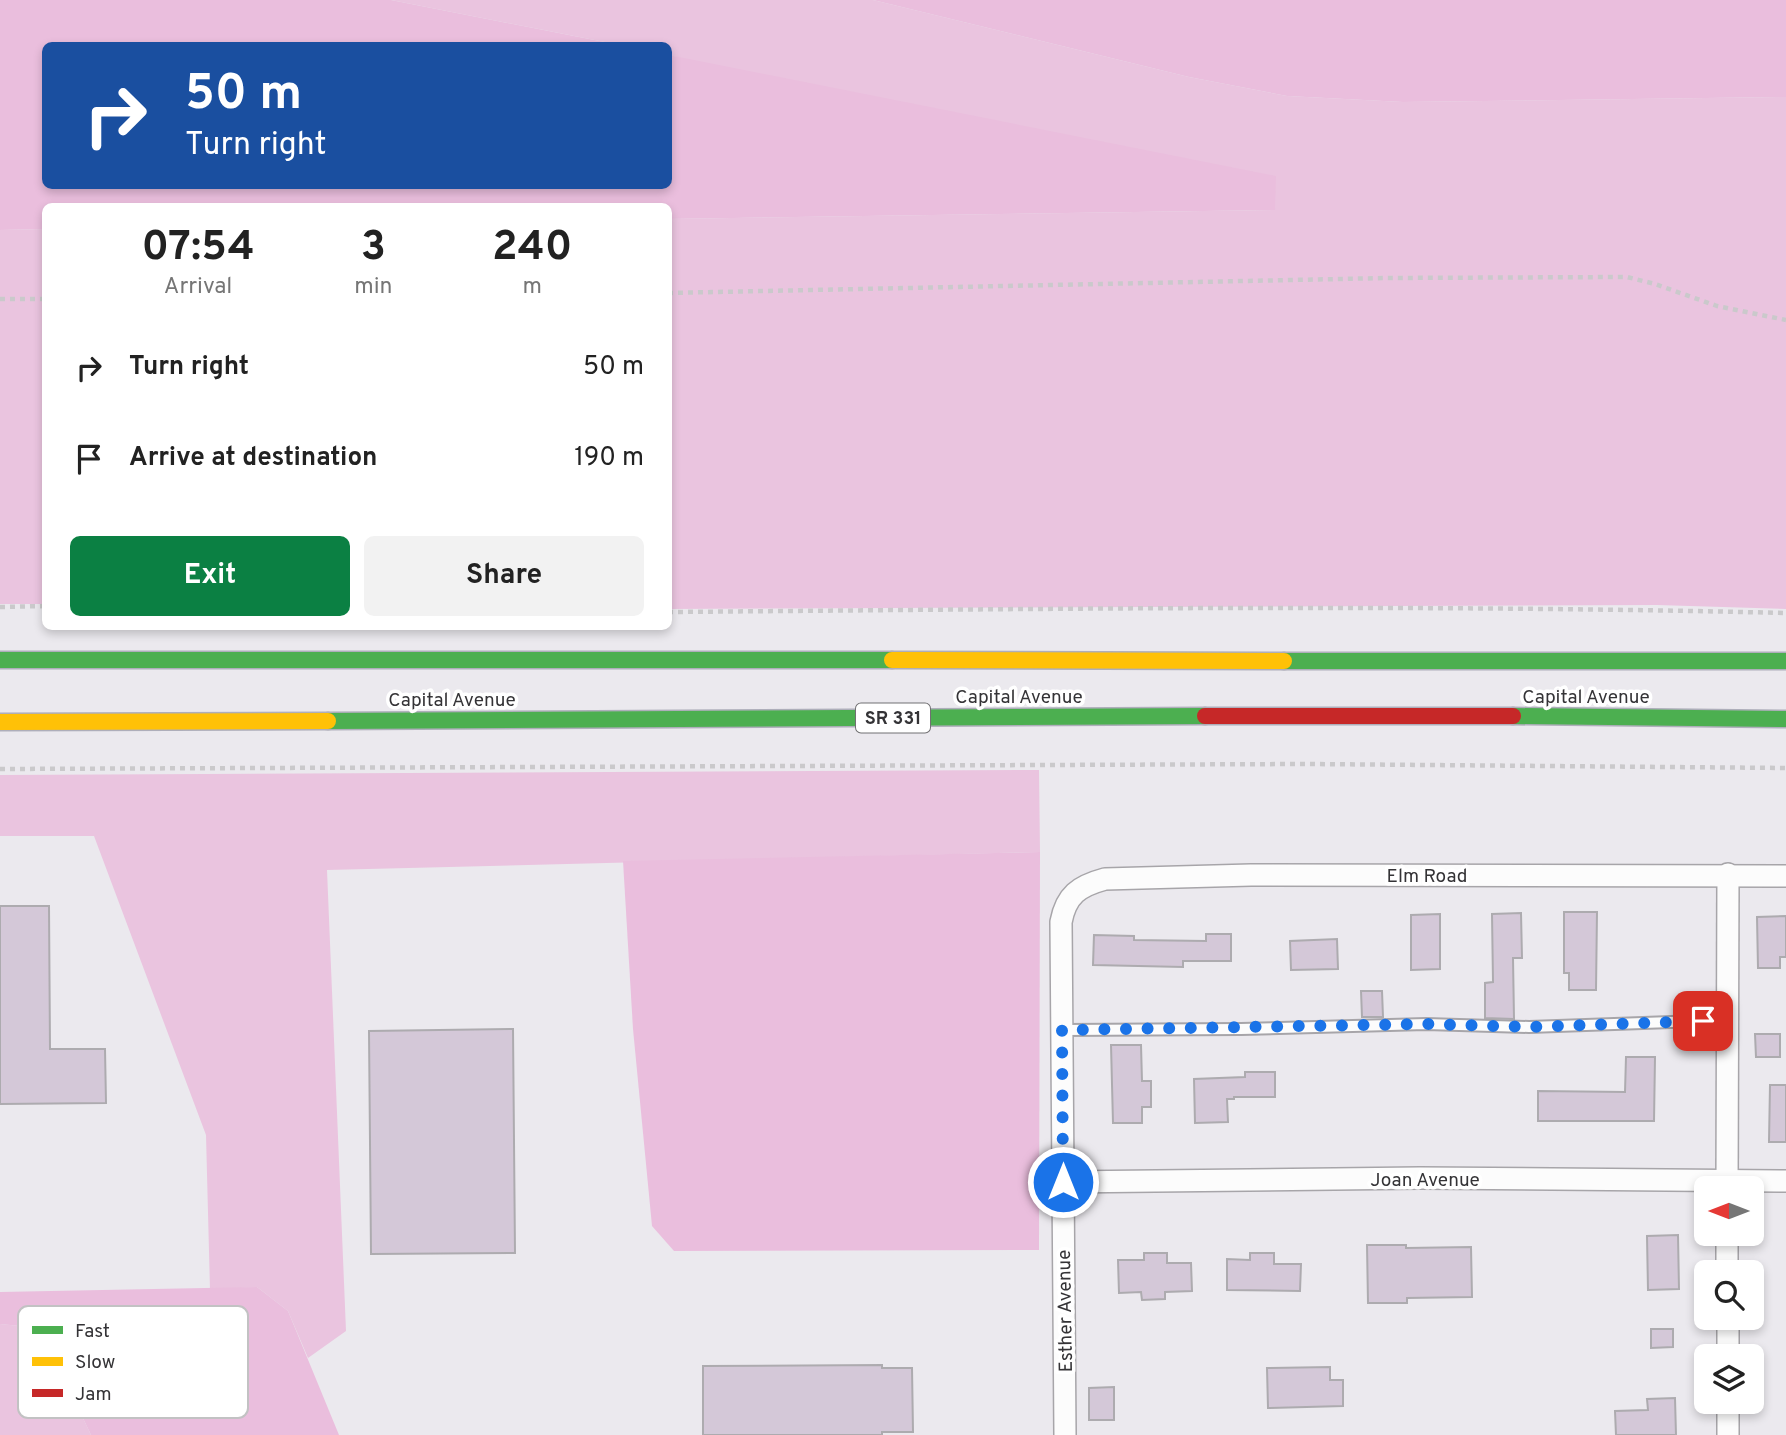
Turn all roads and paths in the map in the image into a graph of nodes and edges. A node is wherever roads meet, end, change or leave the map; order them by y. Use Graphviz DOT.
graph roads {
  1 [pos="672,293"];
  2 [pos="0,299"];
  3 [pos="42,299"];
  4 [pos="1786,320"];
  5 [pos="42,606"];
  6 [pos="0,607"];
  7 [pos="672,611"];
  8 [pos="1786,613"];
  9 [pos="0,660"];
  10 [pos="1786,661"];
  11 [pos="1786,719"];
  12 [pos="0,722"];
  13 [pos="1786,768"];
  14 [pos="0,769"];
  15 [pos="1728,874"];
  16 [pos="1786,876"];
  17 [pos="1072,895"];
  18 [pos="1728,1020"];
  19 [pos="1062,1030"];
  20 [pos="1727,1176"];
  21 [pos="1786,1181"];
  22 [pos="1063,1182"];
  23 [pos="1764,1182"];
  24 [pos="1694,1183"];
  25 [pos="1728,1414"];
  26 [pos="1065,1435"];
  27 [pos="1728,1435"];
  1 -- 4 [label="path"];
  2 -- 3 [label="path"];
  5 -- 6 [label="path"];
  7 -- 8 [label="path"];
  9 -- 10 [label="highway, Capital Avenue"];
  11 -- 12 [label="highway, Capital Avenue / SR 331"];
  13 -- 14 [label="path"];
  15 -- 16 [label="street, Elm Road"];
  15 -- 17 [label="street, Elm Road"];
  15 -- 18 [label="street"];
  17 -- 19 [label="street, Esther Avenue"];
  18 -- 19 [label="lane"];
  18 -- 20 [label="street"];
  19 -- 22 [label="street, Esther Avenue"];
  21 -- 23 [label="street, Joan Avenue"];
  22 -- 24 [label="street, Joan Avenue"];
  22 -- 26 [label="street, Esther Avenue"];
  25 -- 27 [label="street"];
}
